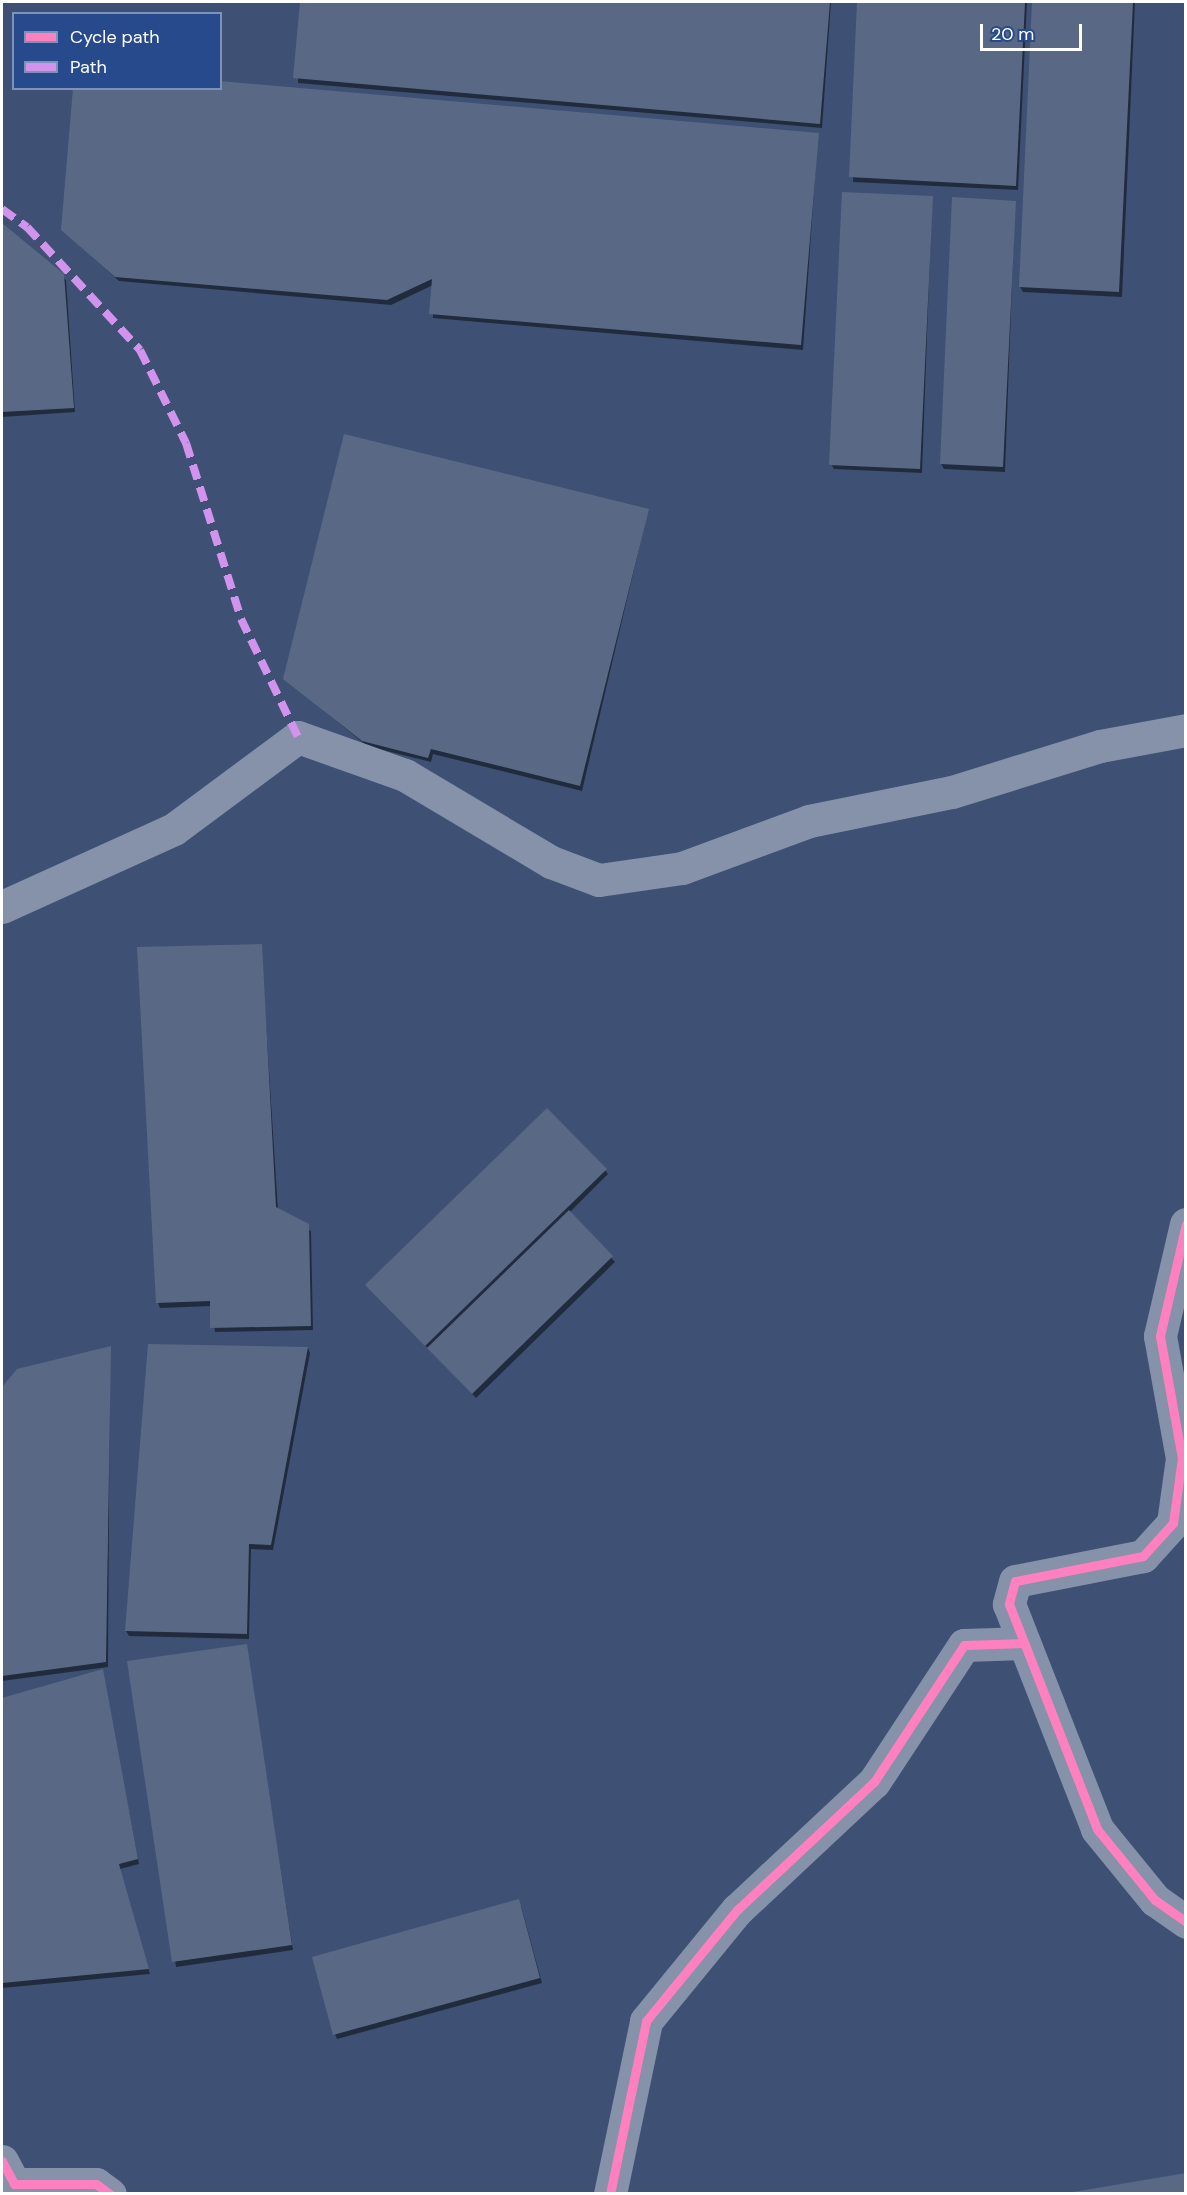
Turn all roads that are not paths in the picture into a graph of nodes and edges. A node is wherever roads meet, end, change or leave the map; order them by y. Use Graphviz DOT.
graph roads {
  1 [pos="1185,730"];
  2 [pos="2,907"];
  3 [pos="1185,1224"];
  4 [pos="1024,1643"];
  5 [pos="1185,1922"];
  6 [pos="6,2178"];
  7 [pos="110,2193"];
  8 [pos="610,2193"];
  1 -- 2 [label="street"];
  3 -- 4 [label="street"];
  4 -- 5 [label="street"];
  4 -- 8 [label="street"];
  6 -- 7 [label="street"];
}
